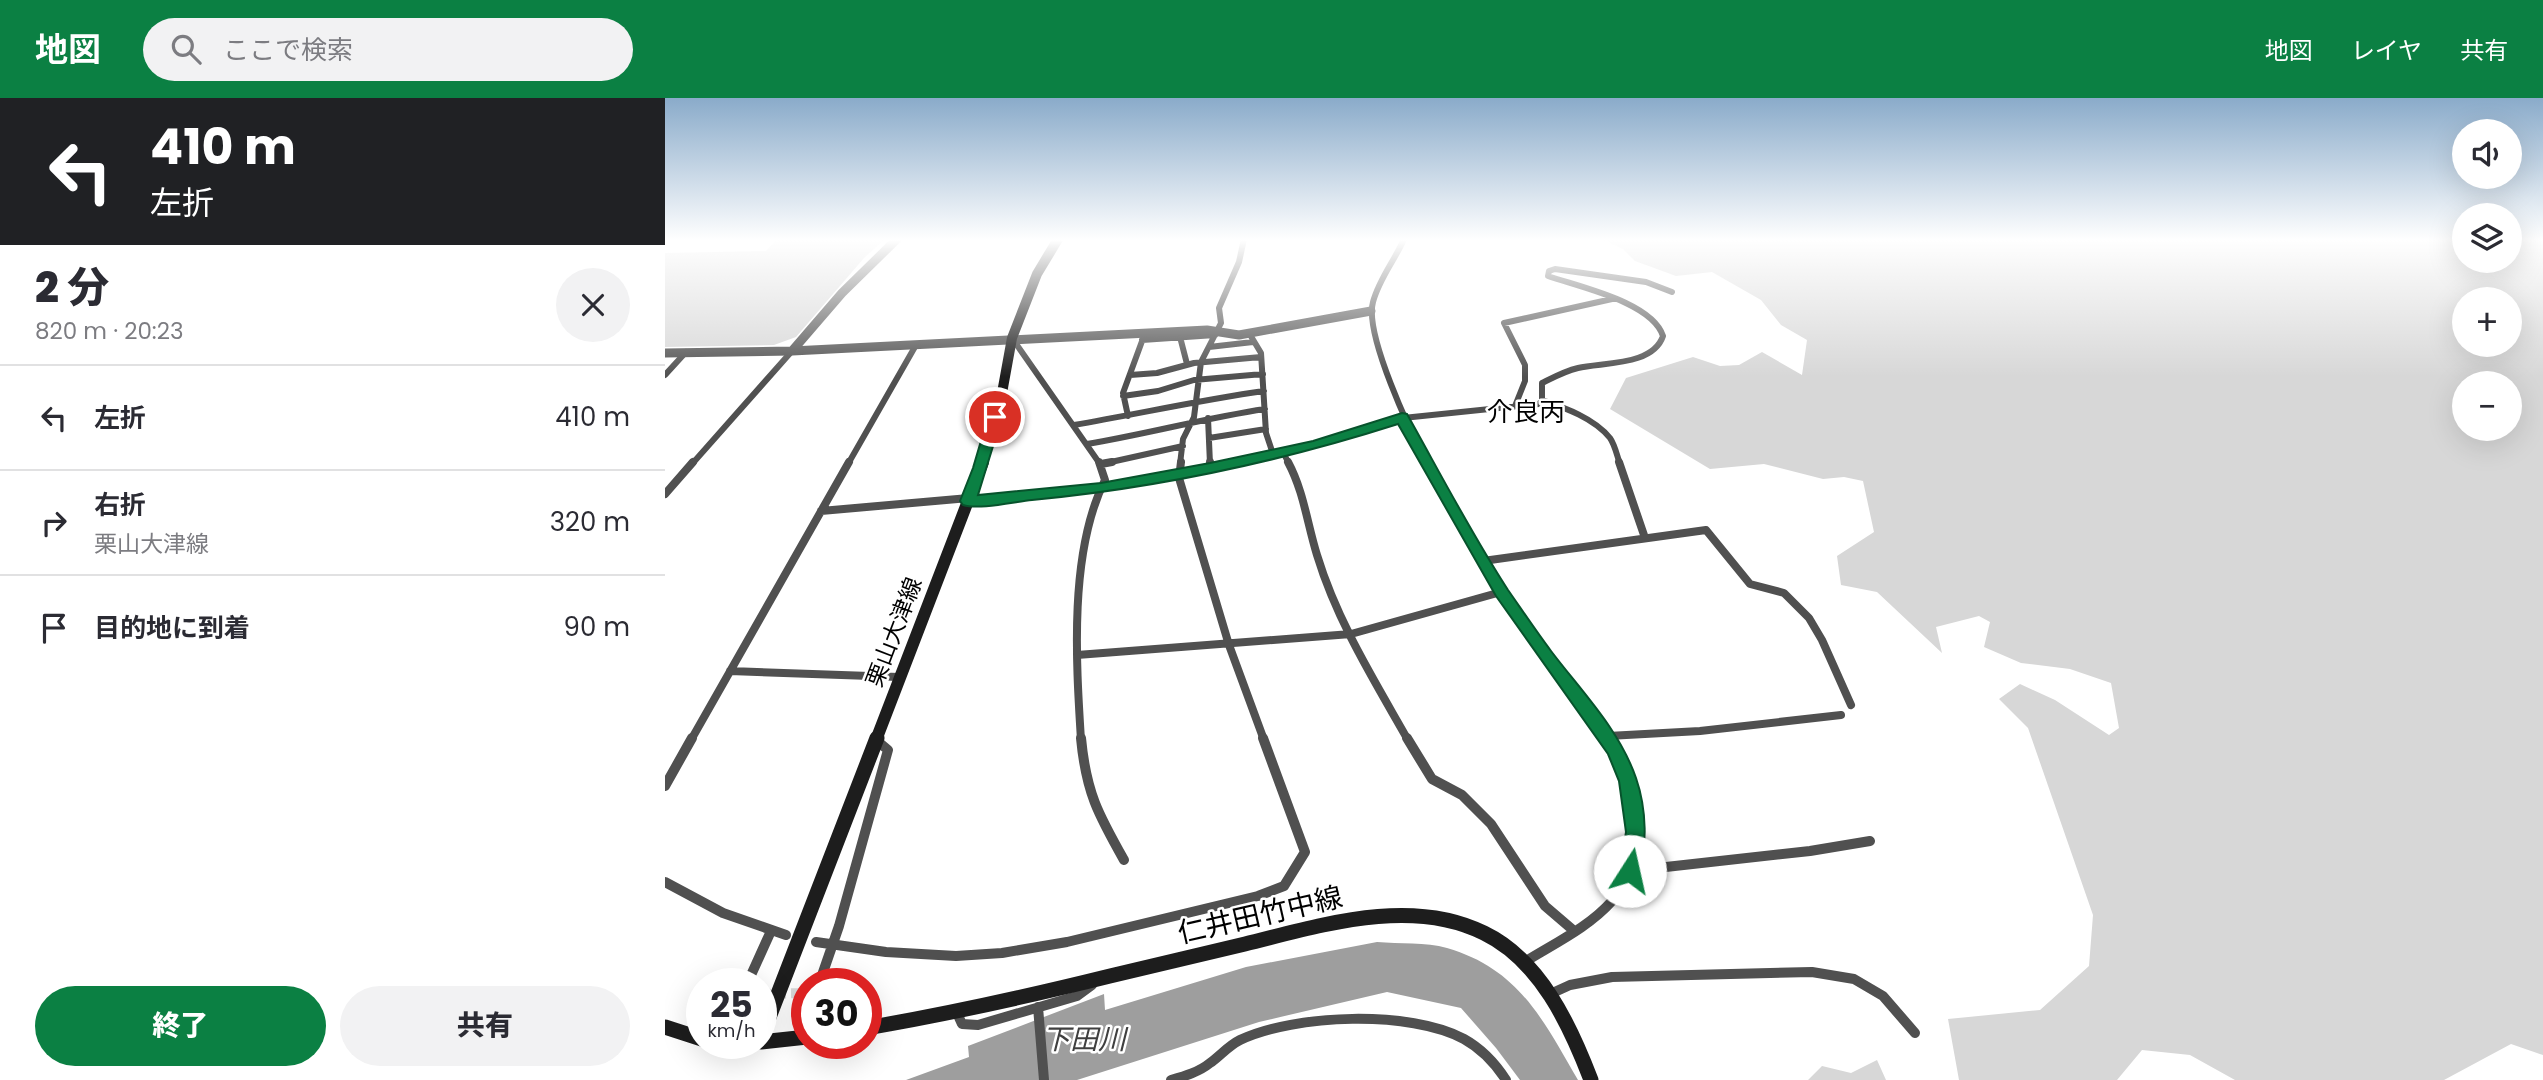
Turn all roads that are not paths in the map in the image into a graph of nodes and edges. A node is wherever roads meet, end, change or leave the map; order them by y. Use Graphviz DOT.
graph roads {
  1 [pos="850,285"];
  2 [pos="1033,285"];
  3 [pos="1229,285"];
  4 [pos="1383,285"];
  5 [pos="1578,285"];
  6 [pos="1649,285"];
  7 [pos="1672,292"];
  8 [pos="1612,299"];
  9 [pos="1371,310"];
  10 [pos="1216,333"];
  11 [pos="1179,334"];
  12 [pos="1144,337"];
  13 [pos="1012,338"];
  14 [pos="1251,338"];
  15 [pos="916,345"];
  16 [pos="1209,347"];
  17 [pos="792,351"];
  18 [pos="685,352"];
  19 [pos="665,353"];
  20 [pos="1261,357"];
  21 [pos="1201,362"];
  22 [pos="1187,364"];
  23 [pos="1263,374"];
  24 [pos="665,375"];
  25 [pos="1130,375"];
  26 [pos="1200,380"];
  27 [pos="1264,391"];
  28 [pos="1123,396"];
  29 [pos="1542,400"];
  30 [pos="1198,401"];
  31 [pos="1514,406"];
  32 [pos="1265,409"];
  33 [pos="1128,416"];
  34 [pos="1208,418"];
  35 [pos="1402,418"];
  36 [pos="1192,421"];
  37 [pos="1074,425"];
  38 [pos="1266,429"];
  39 [pos="1209,438"];
  40 [pos="1087,444"];
  41 [pos="1183,446"];
  42 [pos="1278,453"];
  43 [pos="1101,464"];
  44 [pos="1210,469"];
  45 [pos="1182,474"];
  46 [pos="1101,488"];
  47 [pos="665,494"];
  48 [pos="968,500"];
  49 [pos="821,511"];
  50 [pos="1645,538"];
  51 [pos="1483,561"];
  52 [pos="1501,592"];
  53 [pos="1348,635"];
  54 [pos="1228,643"];
  55 [pos="1077,655"];
  56 [pos="730,671"];
  57 [pos="899,677"];
  58 [pos="1851,705"];
  59 [pos="1841,715"];
  60 [pos="1608,736"];
  61 [pos="875,739"];
  62 [pos="665,786"];
  63 [pos="1870,841"];
  64 [pos="1124,860"];
  65 [pos="1630,871"];
  66 [pos="665,882"];
  67 [pos="1573,930"];
  68 [pos="771,931"];
  69 [pos="786,934"];
  70 [pos="816,942"];
  71 [pos="833,945"];
  72 [pos="1523,963"];
  73 [pos="754,968"];
  74 [pos="825,968"];
  75 [pos="1101,979"];
  76 [pos="1548,995"];
  77 [pos="777,998"];
  78 [pos="1038,1009"];
  79 [pos="957,1013"];
  80 [pos="882,1025"];
  81 [pos="665,1027"];
  82 [pos="1915,1033"];
  83 [pos="686,1034"];
  84 [pos="1044,1080"];
  85 [pos="1171,1080"];
  86 [pos="1506,1080"];
  87 [pos="1591,1080"];
  1 -- 17 [label="street"];
  2 -- 13 [label="main road, 栗山大津線"];
  3 -- 10 [label="street"];
  4 -- 9 [label="street"];
  5 -- 8 [label="street"];
  6 -- 7 [label="street"];
  8 -- 29 [label="street"];
  8 -- 31 [label="street"];
  9 -- 14 [label="street"];
  9 -- 35 [label="street"];
  10 -- 11 [label="street"];
  10 -- 14 [label="street"];
  10 -- 16 [label="street"];
  11 -- 12 [label="street"];
  11 -- 22 [label="street"];
  12 -- 13 [label="street"];
  12 -- 25 [label="street"];
  13 -- 15 [label="street"];
  13 -- 37 [label="street"];
  13 -- 48 [label="main road, 栗山大津線"];
  14 -- 16 [label="street"];
  14 -- 20 [label="street"];
  15 -- 17 [label="street"];
  15 -- 49 [label="street"];
  16 -- 21 [label="street"];
  17 -- 18 [label="street"];
  17 -- 47 [label="street"];
  18 -- 19 [label="street"];
  18 -- 24 [label="street"];
  20 -- 21 [label="street"];
  20 -- 23 [label="street"];
  21 -- 22 [label="street"];
  21 -- 26 [label="street"];
  22 -- 25 [label="street"];
  23 -- 26 [label="street"];
  23 -- 27 [label="street"];
  25 -- 28 [label="street"];
  26 -- 28 [label="street"];
  26 -- 30 [label="street"];
  27 -- 30 [label="street"];
  27 -- 32 [label="street"];
  28 -- 33 [label="street"];
  29 -- 31 [label="street"];
  29 -- 50 [label="street"];
  30 -- 33 [label="street"];
  30 -- 36 [label="street"];
  31 -- 35 [label="street"];
  32 -- 34 [label="street"];
  32 -- 38 [label="street"];
  33 -- 37 [label="street"];
  34 -- 36 [label="street"];
  34 -- 39 [label="street"];
  35 -- 42 [label="street"];
  35 -- 51 [label="street"];
  36 -- 40 [label="street"];
  36 -- 41 [label="street"];
  37 -- 40 [label="street"];
  38 -- 39 [label="street"];
  38 -- 42 [label="street"];
  39 -- 44 [label="street"];
  40 -- 43 [label="street"];
  41 -- 43 [label="street"];
  41 -- 45 [label="street"];
  42 -- 44 [label="street"];
  42 -- 53 [label="street"];
  43 -- 46 [label="street"];
  44 -- 45 [label="street"];
  45 -- 46 [label="street"];
  45 -- 54 [label="street"];
  46 -- 48 [label="street"];
  46 -- 55 [label="street"];
  48 -- 49 [label="street"];
  48 -- 57 [label="main road, 栗山大津線"];
  49 -- 56 [label="street"];
  50 -- 51 [label="street"];
  50 -- 58 [label="street"];
  51 -- 52 [label="street"];
  52 -- 53 [label="street"];
  52 -- 60 [label="street"];
  53 -- 54 [label="street"];
  53 -- 67 [label="street"];
  54 -- 55 [label="street"];
  54 -- 71 [label="street"];
  55 -- 64 [label="street"];
  56 -- 57 [label="street"];
  56 -- 62 [label="street"];
  57 -- 61 [label="main road, 栗山大津線"];
  59 -- 60 [label="street"];
  60 -- 65 [label="street"];
  61 -- 71 [label="street"];
  61 -- 77 [label="main road, 栗山大津線"];
  63 -- 65 [label="street"];
  65 -- 67 [label="street"];
  66 -- 68 [label="street"];
  67 -- 72 [label="street"];
  68 -- 69 [label="street"];
  68 -- 73 [label="street"];
  70 -- 71 [label="street"];
  71 -- 74 [label="street"];
  72 -- 75 [label="main road, 仁井田竹中線"];
  72 -- 76 [label="main road, 仁井田竹中線"];
  75 -- 78 [label="street"];
  75 -- 79 [label="main road, 仁井田竹中線"];
  76 -- 82 [label="street"];
  76 -- 87 [label="main road, 仁井田竹中線"];
  78 -- 79 [label="street"];
  78 -- 84 [label="street"];
  79 -- 80 [label="main road, 仁井田竹中線"];
  81 -- 83 [label="main road"];
  85 -- 86 [label="street"];
}
